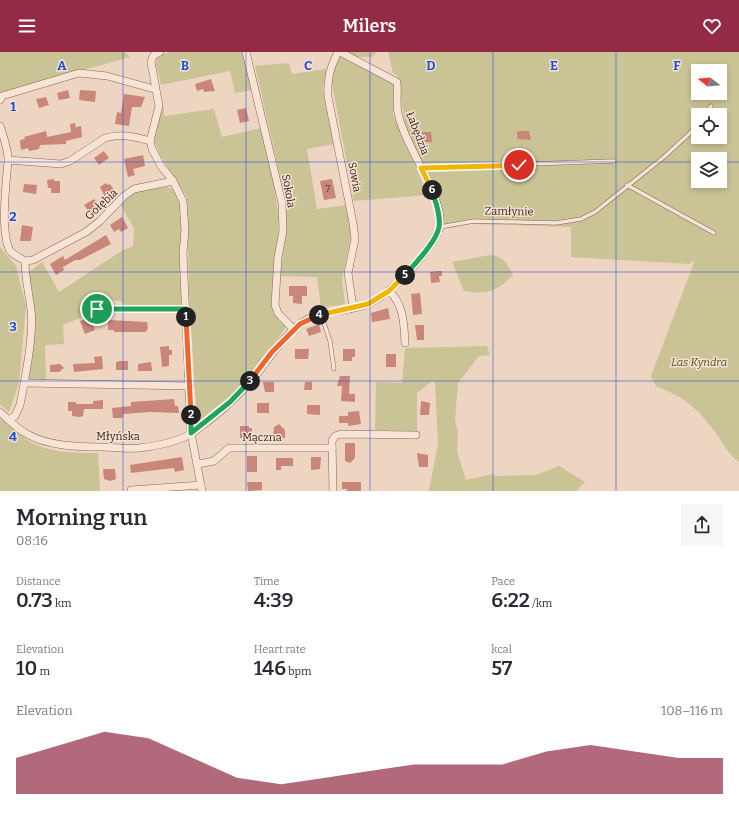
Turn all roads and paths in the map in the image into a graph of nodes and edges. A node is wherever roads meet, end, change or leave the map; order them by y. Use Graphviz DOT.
graph roads {
  1 [pos="160,52"];
  2 [pos="246,52"];
  3 [pos="339,52"];
  4 [pos="154,88"];
  5 [pos="0,100"];
  6 [pos="0,126"];
  7 [pos="691,132"];
  8 [pos="150,141"];
  9 [pos="8,160"];
  10 [pos="614,160"];
  11 [pos="421,168"];
  12 [pos="174,181"];
  13 [pos="627,185"];
  14 [pos="440,227"];
  15 [pos="714,234"];
  16 [pos="25,261"];
  17 [pos="389,291"];
  18 [pos="353,307"];
  19 [pos="97,309"];
  20 [pos="186,309"];
  21 [pos="321,314"];
  22 [pos="294,330"];
  23 [pos="405,343"];
  24 [pos="334,369"];
  25 [pos="24,383"];
  26 [pos="190,386"];
  27 [pos="0,412"];
  28 [pos="9,420"];
  29 [pos="191,433"];
  30 [pos="416,434"];
  31 [pos="332,448"];
  32 [pos="198,464"];
  33 [pos="201,488"];
  34 [pos="131,490"];
  35 [pos="333,491"];
  1 -- 4 [label="street"];
  2 -- 22 [label="street, Sokola"];
  3 -- 11 [label="street, Łabędzia"];
  3 -- 18 [label="street, Sowia"];
  4 -- 5 [label="street"];
  4 -- 8 [label="street"];
  6 -- 9 [label="street"];
  7 -- 13 [label="lane, Zamłynie"];
  8 -- 9 [label="street"];
  8 -- 12 [label="street"];
  9 -- 16 [label="street"];
  10 -- 11 [label="lane"];
  11 -- 14 [label="street, Łabędzia"];
  12 -- 16 [label="street, Gołębia"];
  12 -- 20 [label="street"];
  13 -- 14 [label="lane, Zamłynie"];
  13 -- 15 [label="lane"];
  14 -- 17 [label="street"];
  16 -- 25 [label="street"];
  17 -- 18 [label="street"];
  17 -- 23 [label="street"];
  18 -- 21 [label="street"];
  19 -- 20 [label="street"];
  20 -- 26 [label="street"];
  21 -- 22 [label="street"];
  21 -- 24 [label="lane"];
  22 -- 29 [label="street"];
  25 -- 26 [label="street"];
  25 -- 28 [label="street"];
  26 -- 29 [label="street"];
  27 -- 28 [label="street, Młyńska"];
  28 -- 29 [label="street, Młyńska"];
  29 -- 32 [label="street"];
  30 -- 31 [label="street"];
  31 -- 32 [label="street, Mączna"];
  31 -- 35 [label="street"];
  32 -- 33 [label="street"];
  33 -- 34 [label="street"];
}
